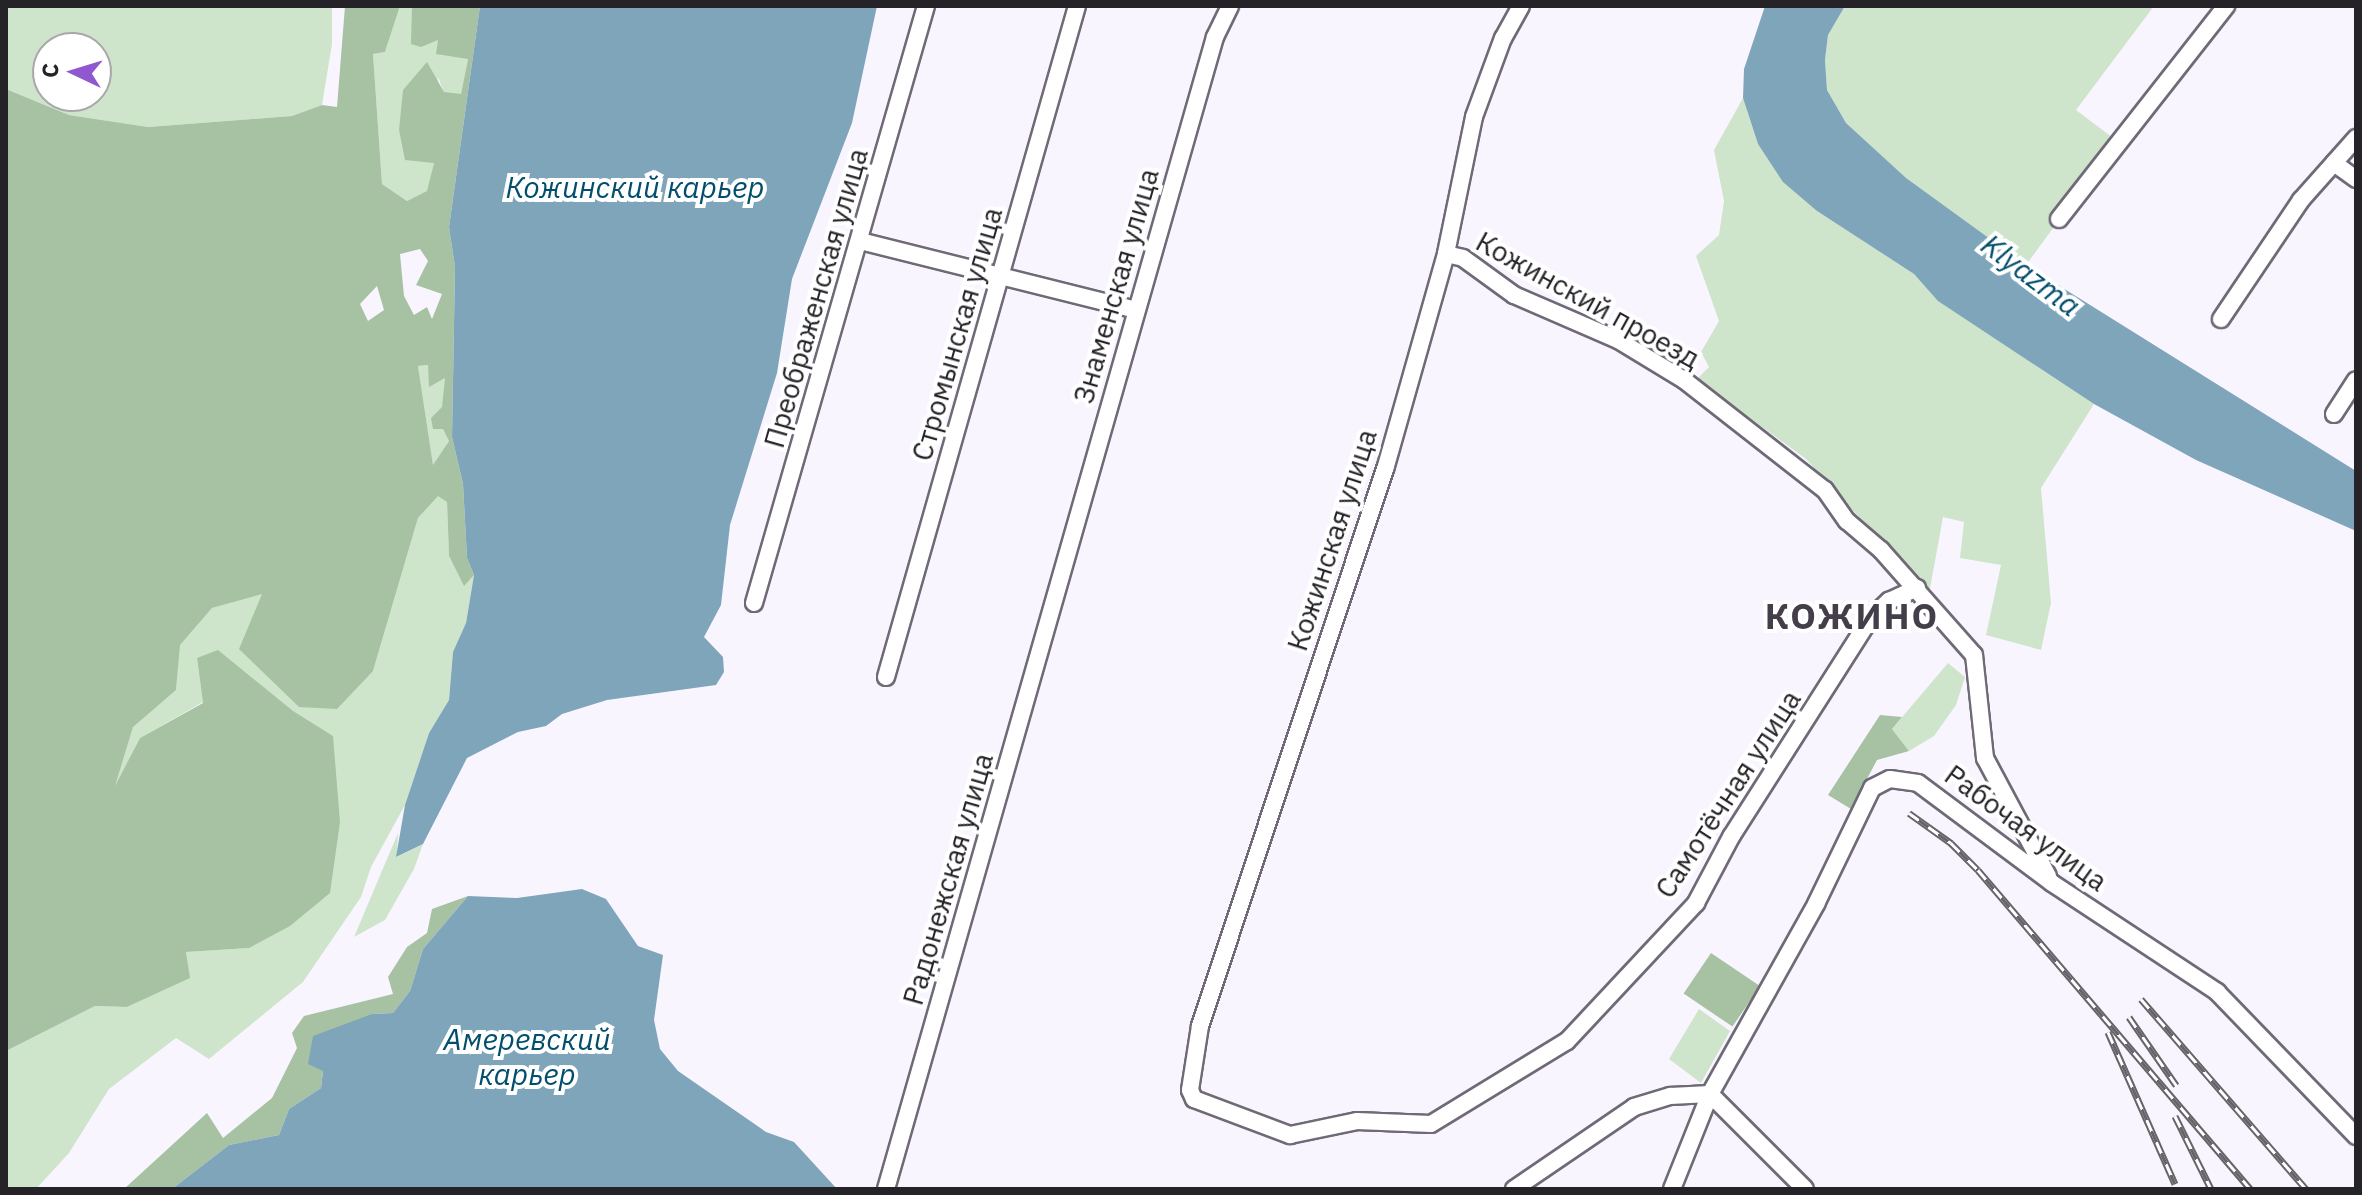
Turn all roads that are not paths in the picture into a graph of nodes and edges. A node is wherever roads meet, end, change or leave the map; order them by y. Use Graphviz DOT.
graph roads {
  1 [pos="926,6"];
  2 [pos="1077,6"];
  3 [pos="1230,6"];
  4 [pos="1521,6"];
  5 [pos="2226,6"];
  6 [pos="2356,138"];
  7 [pos="2334,163"];
  8 [pos="2356,179"];
  9 [pos="2059,219"];
  10 [pos="860,241"];
  11 [pos="1446,254"];
  12 [pos="1001,275"];
  13 [pos="1136,310"];
  14 [pos="2221,319"];
  15 [pos="2356,380"];
  16 [pos="2334,414"];
  17 [pos="1058,582"];
  18 [pos="1917,588"];
  19 [pos="754,603"];
  20 [pos="886,677"];
  21 [pos="2052,883"];
  22 [pos="1190,1090"];
  23 [pos="1710,1094"];
  24 [pos="2356,1136"];
  25 [pos="886,1189"];
  26 [pos="1514,1189"];
  27 [pos="1672,1189"];
  28 [pos="1805,1189"];
  1 -- 10 [label="street, Преображенская улица"];
  2 -- 12 [label="street, Стромынская улица"];
  3 -- 13 [label="street, Знаменская улица"];
  4 -- 11 [label="street, Кожинская улица"];
  5 -- 9 [label="street"];
  6 -- 7 [label="street"];
  7 -- 8 [label="street"];
  7 -- 14 [label="street"];
  10 -- 12 [label="street"];
  10 -- 19 [label="street, Преображенская улица"];
  11 -- 18 [label="street, Кожинский проезд"];
  11 -- 22 [label="street, Кожинская улица"];
  12 -- 13 [label="street"];
  12 -- 20 [label="street, Стромынская улица"];
  13 -- 17 [label="street, Знаменская улица"];
  15 -- 16 [label="street"];
  17 -- 25 [label="street, Радонежская улица"];
  18 -- 21 [label="street, Кожинский проезд"];
  18 -- 22 [label="street, Самотёчная улица"];
  21 -- 23 [label="street, Рабочая улица"];
  21 -- 24 [label="street, Рабочая улица"];
  23 -- 26 [label="street"];
  23 -- 27 [label="street, Рабочая улица"];
  23 -- 28 [label="street"];
}
